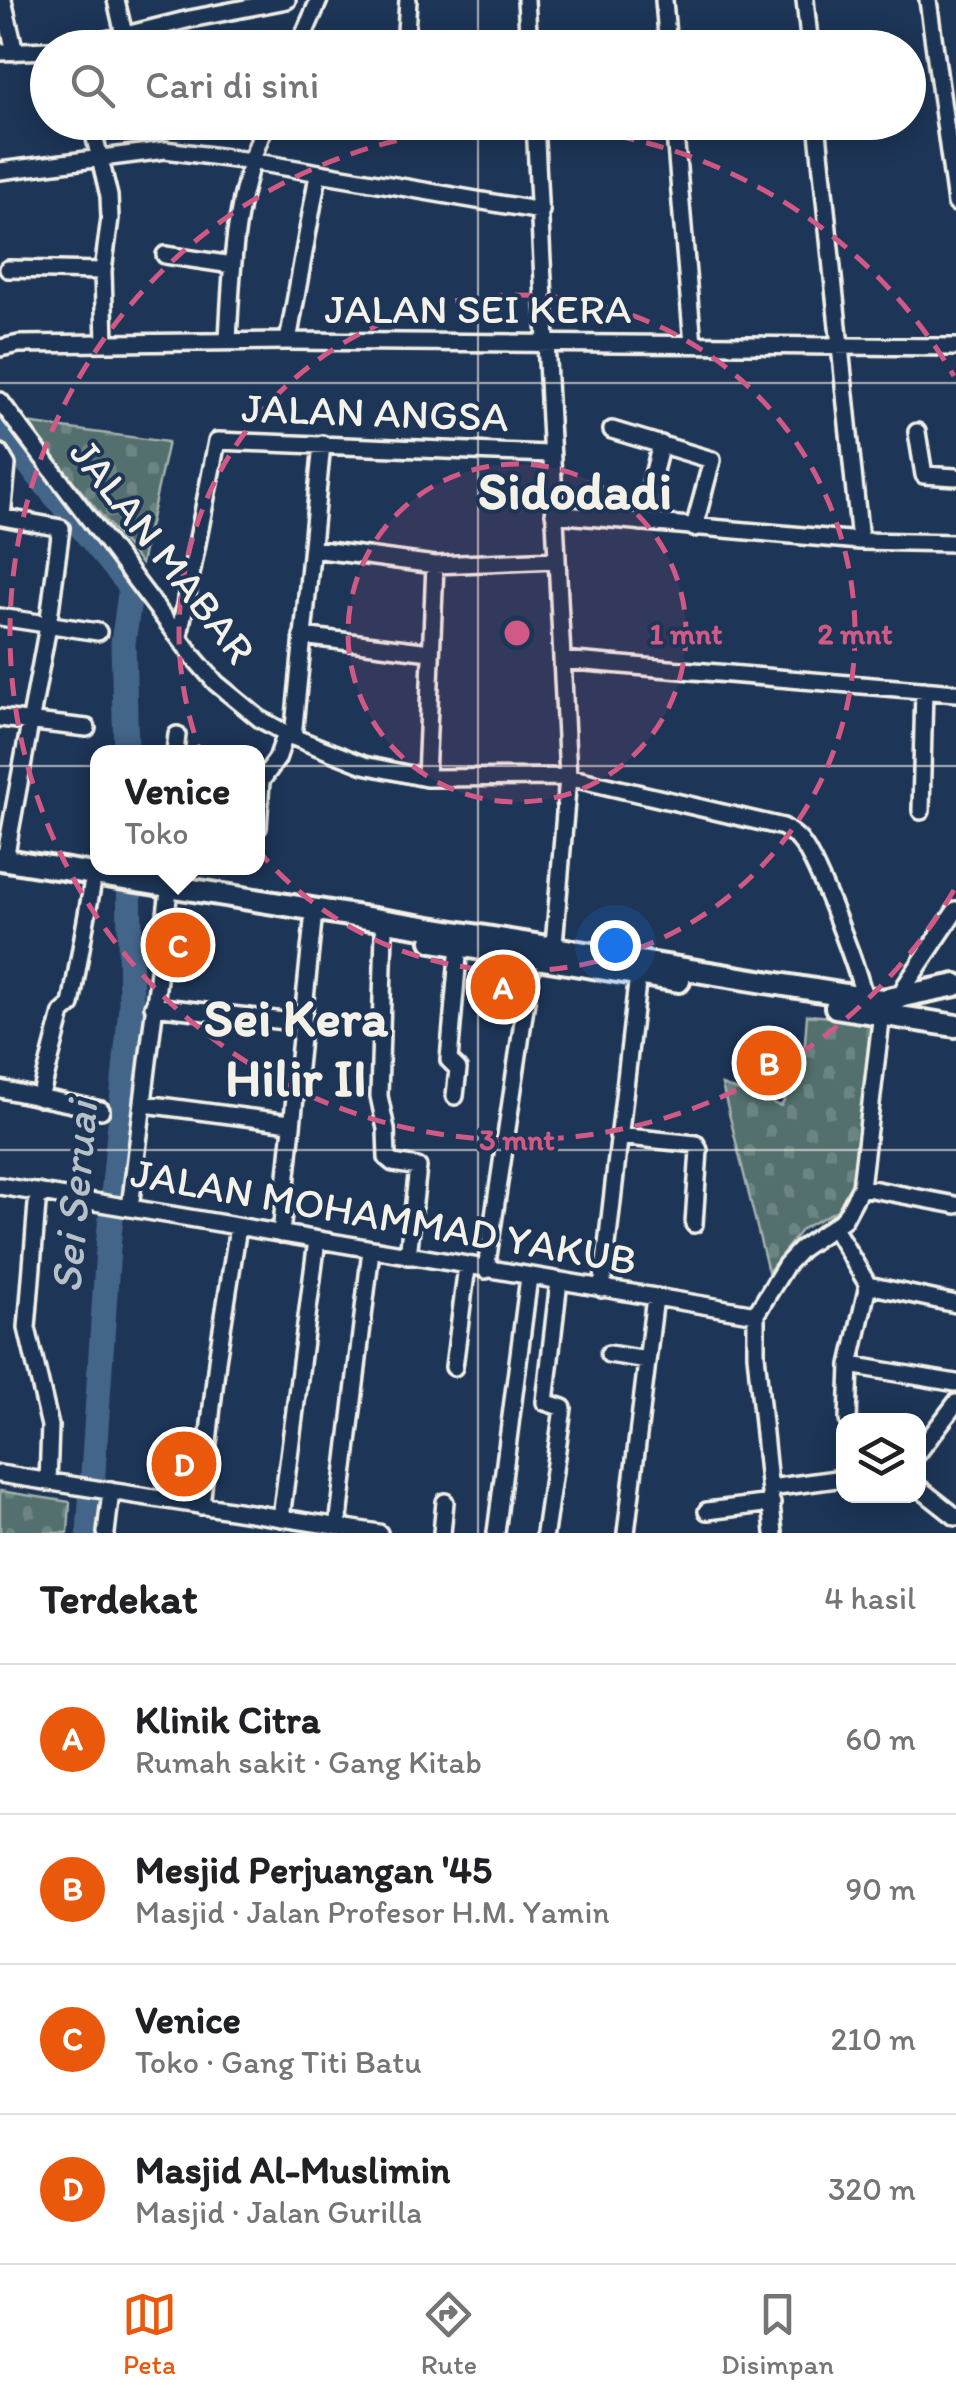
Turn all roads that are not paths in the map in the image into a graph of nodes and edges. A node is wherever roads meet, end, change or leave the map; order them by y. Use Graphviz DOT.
graph roads {
  1 [pos="3,0"];
  2 [pos="116,0"];
  3 [pos="188,0"];
  4 [pos="287,0"];
  5 [pos="318,0"];
  6 [pos="408,0"];
  7 [pos="526,0"];
  8 [pos="664,0"];
  9 [pos="805,0"];
  10 [pos="928,0"];
  11 [pos="190,19"];
  12 [pos="123,30"];
  13 [pos="142,30"];
  14 [pos="306,30"];
  15 [pos="407,30"];
  16 [pos="528,30"];
  17 [pos="666,30"];
  18 [pos="808,30"];
  19 [pos="7,52"];
  20 [pos="96,140"];
  21 [pos="259,140"];
  22 [pos="535,140"];
  23 [pos="676,140"];
  24 [pos="819,140"];
  25 [pos="100,158"];
  26 [pos="250,161"];
  27 [pos="0,171"];
  28 [pos="318,175"];
  29 [pos="956,203"];
  30 [pos="540,211"];
  31 [pos="165,255"];
  32 [pos="232,264"];
  33 [pos="8,269"];
  34 [pos="104,271"];
  35 [pos="288,341"];
  36 [pos="228,342"];
  37 [pos="105,343"];
  38 [pos="546,343"];
  39 [pos="693,344"];
  40 [pos="956,347"];
  41 [pos="0,348"];
  42 [pos="840,348"];
  43 [pos="0,401"];
  44 [pos="612,430"];
  45 [pos="917,432"];
  46 [pos="322,444"];
  47 [pos="660,444"];
  48 [pos="0,453"];
  49 [pos="549,454"];
  50 [pos="956,477"];
  51 [pos="554,514"];
  52 [pos="641,522"];
  53 [pos="694,528"];
  54 [pos="860,541"];
  55 [pos="956,542"];
  56 [pos="313,550"];
  57 [pos="556,560"];
  58 [pos="435,566"];
  59 [pos="0,617"];
  60 [pos="48,626"];
  61 [pos="98,632"];
  62 [pos="178,636"];
  63 [pos="302,636"];
  64 [pos="430,652"];
  65 [pos="562,660"];
  66 [pos="924,690"];
  67 [pos="956,692"];
  68 [pos="0,718"];
  69 [pos="30,722"];
  70 [pos="87,728"];
  71 [pos="177,735"];
  72 [pos="289,735"];
  73 [pos="175,745"];
  74 [pos="265,776"];
  75 [pos="568,777"];
  76 [pos="426,778"];
  77 [pos="921,811"];
  78 [pos="2,864"];
  79 [pos="104,884"];
  80 [pos="154,885"];
  81 [pos="956,910"];
  82 [pos="313,922"];
  83 [pos="384,933"];
  84 [pos="459,945"];
  85 [pos="544,951"];
  86 [pos="638,974"];
  87 [pos="956,985"];
  88 [pos="153,1006"];
  89 [pos="883,1007"];
  90 [pos="302,1023"];
  91 [pos="956,1026"];
  92 [pos="0,1089"];
  93 [pos="455,1096"];
  94 [pos="40,1098"];
  95 [pos="145,1104"];
  96 [pos="101,1110"];
  97 [pos="290,1123"];
  98 [pos="618,1136"];
  99 [pos="0,1186"];
  100 [pos="861,1187"];
  101 [pos="38,1192"];
  102 [pos="956,1205"];
  103 [pos="125,1207"];
  104 [pos="694,1224"];
  105 [pos="238,1227"];
  106 [pos="834,1228"];
  107 [pos="280,1234"];
  108 [pos="316,1240"];
  109 [pos="371,1250"];
  110 [pos="408,1256"];
  111 [pos="468,1266"];
  112 [pos="486,1270"];
  113 [pos="529,1276"];
  114 [pos="559,1282"];
  115 [pos="868,1285"];
  116 [pos="602,1289"];
  117 [pos="655,1297"];
  118 [pos="956,1304"];
  119 [pos="756,1314"];
  120 [pos="609,1354"];
  121 [pos="647,1360"];
  122 [pos="850,1365"];
  123 [pos="454,1367"];
  124 [pos="956,1384"];
  125 [pos="956,1403"];
  126 [pos="848,1413"];
  127 [pos="926,1442"];
  128 [pos="0,1474"];
  129 [pos="836,1480"];
  130 [pos="56,1483"];
  131 [pos="106,1490"];
  132 [pos="926,1493"];
  133 [pos="771,1496"];
  134 [pos="445,1502"];
  135 [pos="201,1506"];
  136 [pos="707,1511"];
  137 [pos="956,1517"];
  138 [pos="276,1523"];
  139 [pos="338,1527"];
  140 [pos="316,1528"];
  141 [pos="106,1533"];
  142 [pos="379,1533"];
  143 [pos="442,1533"];
  144 [pos="496,1533"];
  145 [pos="546,1533"];
  146 [pos="626,1533"];
  147 [pos="774,1533"];
  1 -- 19 [label="street"];
  2 -- 12 [label="street"];
  3 -- 11 [label="street"];
  4 -- 11 [label="street"];
  5 -- 14 [label="street"];
  6 -- 15 [label="street"];
  7 -- 16 [label="street"];
  8 -- 17 [label="street"];
  9 -- 18 [label="street"];
  10 -- 29 [label="street"];
  11 -- 13 [label="street"];
  20 -- 25 [label="street"];
  21 -- 26 [label="street"];
  22 -- 30 [label="street"];
  23 -- 39 [label="street"];
  24 -- 42 [label="street"];
  25 -- 26 [label="street"];
  25 -- 27 [label="street"];
  25 -- 34 [label="street"];
  26 -- 28 [label="street"];
  26 -- 32 [label="street"];
  28 -- 30 [label="street"];
  28 -- 35 [label="street"];
  30 -- 38 [label="street"];
  31 -- 32 [label="street"];
  32 -- 36 [label="street"];
  33 -- 34 [label="street"];
  34 -- 37 [label="street"];
  35 -- 36 [label="street, JALAN SEI KERA"];
  35 -- 38 [label="street, JALAN SEI KERA"];
  36 -- 37 [label="street, JALAN SEI KERA"];
  37 -- 41 [label="street, JALAN SEI KERA"];
  38 -- 39 [label="street, JALAN SEI KERA"];
  38 -- 49 [label="street"];
  39 -- 42 [label="street, JALAN SEI KERA"];
  40 -- 42 [label="street, JALAN SEI KERA"];
  42 -- 54 [label="street"];
  43 -- 62 [label="street, JALAN MABAR"];
  44 -- 47 [label="street"];
  45 -- 50 [label="street"];
  46 -- 49 [label="street, JALAN ANGSA"];
  46 -- 56 [label="street"];
  46 -- 62 [label="street, JALAN ANGSA"];
  47 -- 52 [label="street"];
  47 -- 53 [label="street"];
  48 -- 60 [label="street"];
  49 -- 51 [label="street"];
  51 -- 52 [label="street"];
  51 -- 57 [label="street"];
  52 -- 53 [label="street"];
  53 -- 54 [label="street"];
  54 -- 55 [label="street"];
  56 -- 58 [label="street"];
  56 -- 63 [label="street"];
  57 -- 58 [label="street"];
  57 -- 65 [label="street"];
  58 -- 64 [label="street"];
  59 -- 60 [label="street"];
  60 -- 61 [label="street"];
  60 -- 69 [label="street"];
  62 -- 72 [label="street, JALAN MABAR"];
  63 -- 64 [label="street"];
  63 -- 72 [label="street"];
  64 -- 76 [label="street"];
  65 -- 66 [label="street"];
  65 -- 75 [label="street"];
  66 -- 67 [label="street"];
  66 -- 77 [label="street"];
  68 -- 69 [label="street"];
  69 -- 70 [label="street"];
  69 -- 78 [label="street"];
  71 -- 73 [label="street"];
  72 -- 74 [label="street"];
  72 -- 76 [label="street, JALAN MABAR"];
  75 -- 76 [label="street, JALAN MABAR"];
  75 -- 85 [label="street"];
  75 -- 89 [label="street, JALAN MABAR"];
  78 -- 79 [label="main road"];
  79 -- 80 [label="main road"];
  79 -- 94 [label="street"];
  80 -- 82 [label="main road"];
  80 -- 85 [label="main road"];
  80 -- 88 [label="street"];
  81 -- 89 [label="street"];
  82 -- 83 [label="main road"];
  82 -- 90 [label="street"];
  83 -- 84 [label="main road"];
  83 -- 110 [label="street"];
  84 -- 85 [label="main road"];
  84 -- 93 [label="street"];
  85 -- 86 [label="main road"];
  85 -- 89 [label="main road"];
  85 -- 112 [label="street"];
  86 -- 89 [label="main road"];
  86 -- 98 [label="street"];
  87 -- 89 [label="main road"];
  88 -- 90 [label="street"];
  88 -- 95 [label="street"];
  89 -- 91 [label="main road"];
  89 -- 100 [label="street"];
  90 -- 97 [label="street"];
  92 -- 94 [label="street"];
  94 -- 96 [label="street"];
  95 -- 97 [label="street"];
  95 -- 103 [label="street"];
  97 -- 107 [label="street"];
  98 -- 104 [label="street"];
  98 -- 116 [label="street"];
  99 -- 101 [label="street, JALAN MOHAMMAD YAKUB"];
  100 -- 102 [label="street"];
  100 -- 106 [label="street"];
  101 -- 103 [label="street, JALAN MOHAMMAD YAKUB"];
  101 -- 130 [label="street"];
  103 -- 105 [label="street, JALAN MOHAMMAD YAKUB"];
  105 -- 107 [label="street, JALAN MOHAMMAD YAKUB"];
  105 -- 135 [label="street"];
  106 -- 115 [label="street"];
  106 -- 119 [label="street"];
  107 -- 108 [label="street, JALAN MOHAMMAD YAKUB"];
  108 -- 109 [label="street, JALAN MOHAMMAD YAKUB"];
  108 -- 138 [label="street"];
  109 -- 110 [label="street, JALAN MOHAMMAD YAKUB"];
  109 -- 139 [label="street"];
  110 -- 111 [label="street, JALAN MOHAMMAD YAKUB"];
  111 -- 112 [label="street, JALAN MOHAMMAD YAKUB"];
  111 -- 123 [label="street"];
  112 -- 113 [label="street, JALAN MOHAMMAD YAKUB"];
  113 -- 114 [label="street, JALAN MOHAMMAD YAKUB"];
  113 -- 144 [label="street"];
  114 -- 116 [label="street, JALAN MOHAMMAD YAKUB"];
  114 -- 145 [label="street"];
  115 -- 118 [label="street"];
  115 -- 122 [label="street"];
  116 -- 117 [label="street, JALAN MOHAMMAD YAKUB"];
  117 -- 119 [label="street, JALAN MOHAMMAD YAKUB"];
  117 -- 121 [label="street"];
  119 -- 133 [label="street"];
  120 -- 121 [label="street"];
  121 -- 146 [label="street"];
  122 -- 124 [label="street"];
  122 -- 126 [label="street"];
  125 -- 127 [label="street"];
  128 -- 130 [label="street"];
  129 -- 133 [label="street"];
  130 -- 131 [label="street"];
  131 -- 135 [label="street"];
  131 -- 141 [label="street"];
  132 -- 137 [label="street"];
  133 -- 136 [label="street"];
  133 -- 147 [label="street"];
  134 -- 143 [label="street"];
  135 -- 138 [label="street"];
  138 -- 140 [label="street"];
  139 -- 140 [label="street"];
  139 -- 142 [label="street"];
}
